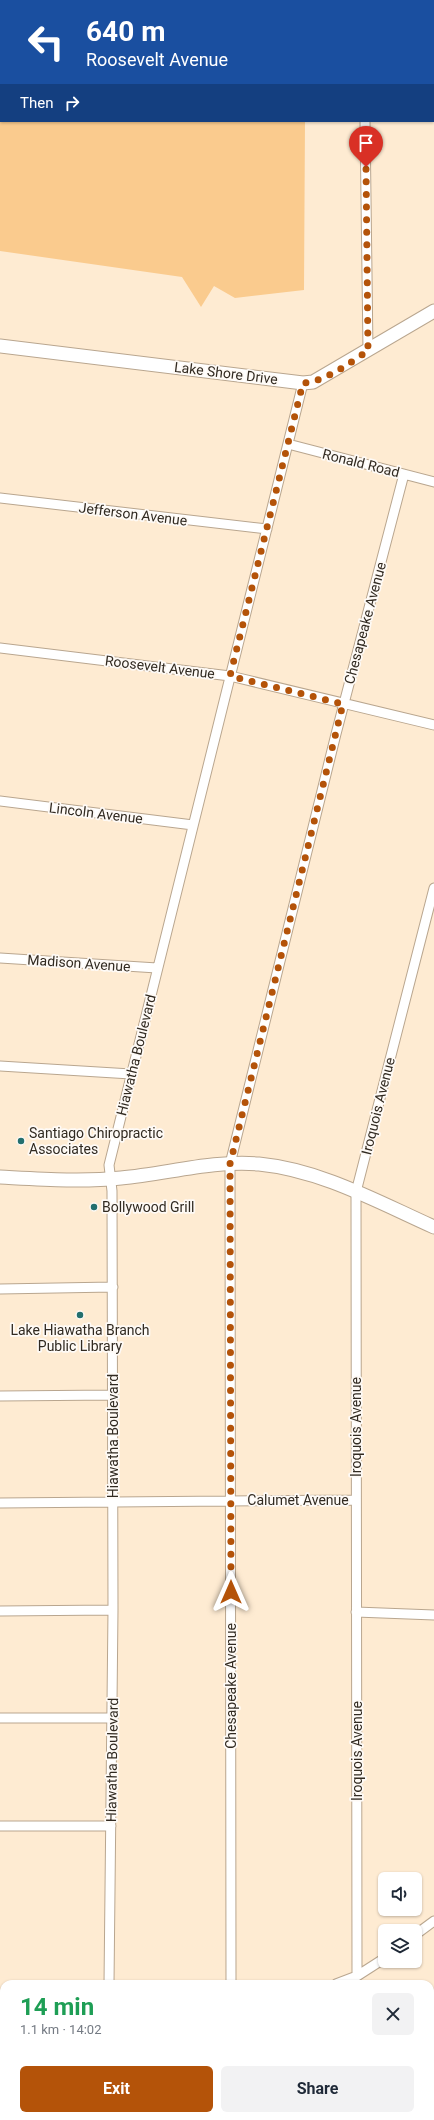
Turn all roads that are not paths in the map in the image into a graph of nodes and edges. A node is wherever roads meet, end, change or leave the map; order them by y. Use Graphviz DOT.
graph roads {
  1 [pos="365,122"];
  2 [pos="434,312"];
  3 [pos="0,346"];
  4 [pos="368,351"];
  5 [pos="303,383"];
  6 [pos="288,444"];
  7 [pos="404,474"];
  8 [pos="434,482"];
  9 [pos="0,498"];
  10 [pos="267,530"];
  11 [pos="0,648"];
  12 [pos="230,676"];
  13 [pos="343,704"];
  14 [pos="434,725"];
  15 [pos="0,801"];
  16 [pos="193,825"];
  17 [pos="434,888"];
  18 [pos="0,958"];
  19 [pos="157,968"];
  20 [pos="0,1066"];
  21 [pos="130,1074"];
  22 [pos="230,1164"];
  23 [pos="0,1177"];
  24 [pos="111,1179"];
  25 [pos="356,1192"];
  26 [pos="434,1228"];
  27 [pos="113,1287"];
  28 [pos="0,1289"];
  29 [pos="113,1395"];
  30 [pos="0,1396"];
  31 [pos="356,1500"];
  32 [pos="230,1501"];
  33 [pos="0,1503"];
  34 [pos="113,1503"];
  35 [pos="113,1610"];
  36 [pos="0,1611"];
  37 [pos="356,1612"];
  38 [pos="434,1614"];
  39 [pos="0,1718"];
  40 [pos="113,1718"];
  41 [pos="0,1826"];
  42 [pos="111,1826"];
  43 [pos="434,1921"];
  44 [pos="422,1930"];
  45 [pos="378,1962"];
  46 [pos="357,1976"];
  47 [pos="109,1980"];
  48 [pos="231,1980"];
  49 [pos="346,1980"];
  1 -- 4 [label="street"];
  2 -- 4 [label="street, Lake Shore Drive"];
  3 -- 5 [label="street, Lake Shore Drive"];
  4 -- 5 [label="street, Lake Shore Drive"];
  5 -- 6 [label="street, Hiawatha Boulevard"];
  6 -- 7 [label="street, Ronald Road"];
  6 -- 10 [label="street, Hiawatha Boulevard"];
  7 -- 8 [label="street, Ronald Road"];
  7 -- 13 [label="street, Chesapeake Avenue"];
  9 -- 10 [label="street, Jefferson Avenue"];
  10 -- 12 [label="street, Hiawatha Boulevard"];
  11 -- 12 [label="street, Roosevelt Avenue"];
  12 -- 13 [label="street, Roosevelt Avenue"];
  12 -- 16 [label="street, Hiawatha Boulevard"];
  13 -- 14 [label="street, Roosevelt Avenue"];
  13 -- 22 [label="street, Chesapeake Avenue"];
  15 -- 16 [label="street, Lincoln Avenue"];
  16 -- 19 [label="street, Hiawatha Boulevard"];
  17 -- 25 [label="street, Iroquois Avenue"];
  18 -- 19 [label="street, Madison Avenue"];
  19 -- 21 [label="street, Hiawatha Boulevard"];
  20 -- 21 [label="street"];
  21 -- 24 [label="street, Hiawatha Boulevard"];
  22 -- 24 [label="street"];
  22 -- 25 [label="street"];
  22 -- 32 [label="street, Chesapeake Avenue"];
  23 -- 24 [label="street"];
  24 -- 27 [label="street, Hiawatha Boulevard"];
  25 -- 26 [label="street"];
  25 -- 31 [label="street, Iroquois Avenue"];
  27 -- 28 [label="street"];
  27 -- 29 [label="street, Hiawatha Boulevard"];
  29 -- 30 [label="street"];
  29 -- 34 [label="street, Hiawatha Boulevard"];
  31 -- 32 [label="street, Calumet Avenue"];
  31 -- 37 [label="street, Iroquois Avenue"];
  32 -- 34 [label="street, Calumet Avenue"];
  32 -- 48 [label="street, Chesapeake Avenue"];
  33 -- 34 [label="street, Calumet Avenue"];
  34 -- 35 [label="street, Hiawatha Boulevard"];
  35 -- 36 [label="street"];
  35 -- 40 [label="street, Hiawatha Boulevard"];
  37 -- 38 [label="street"];
  37 -- 46 [label="street, Iroquois Avenue"];
  39 -- 40 [label="street"];
  40 -- 42 [label="street, Hiawatha Boulevard"];
  41 -- 42 [label="street"];
  42 -- 47 [label="street, Hiawatha Boulevard"];
  43 -- 44 [label="street"];
  45 -- 46 [label="street"];
  46 -- 49 [label="street"];
}
